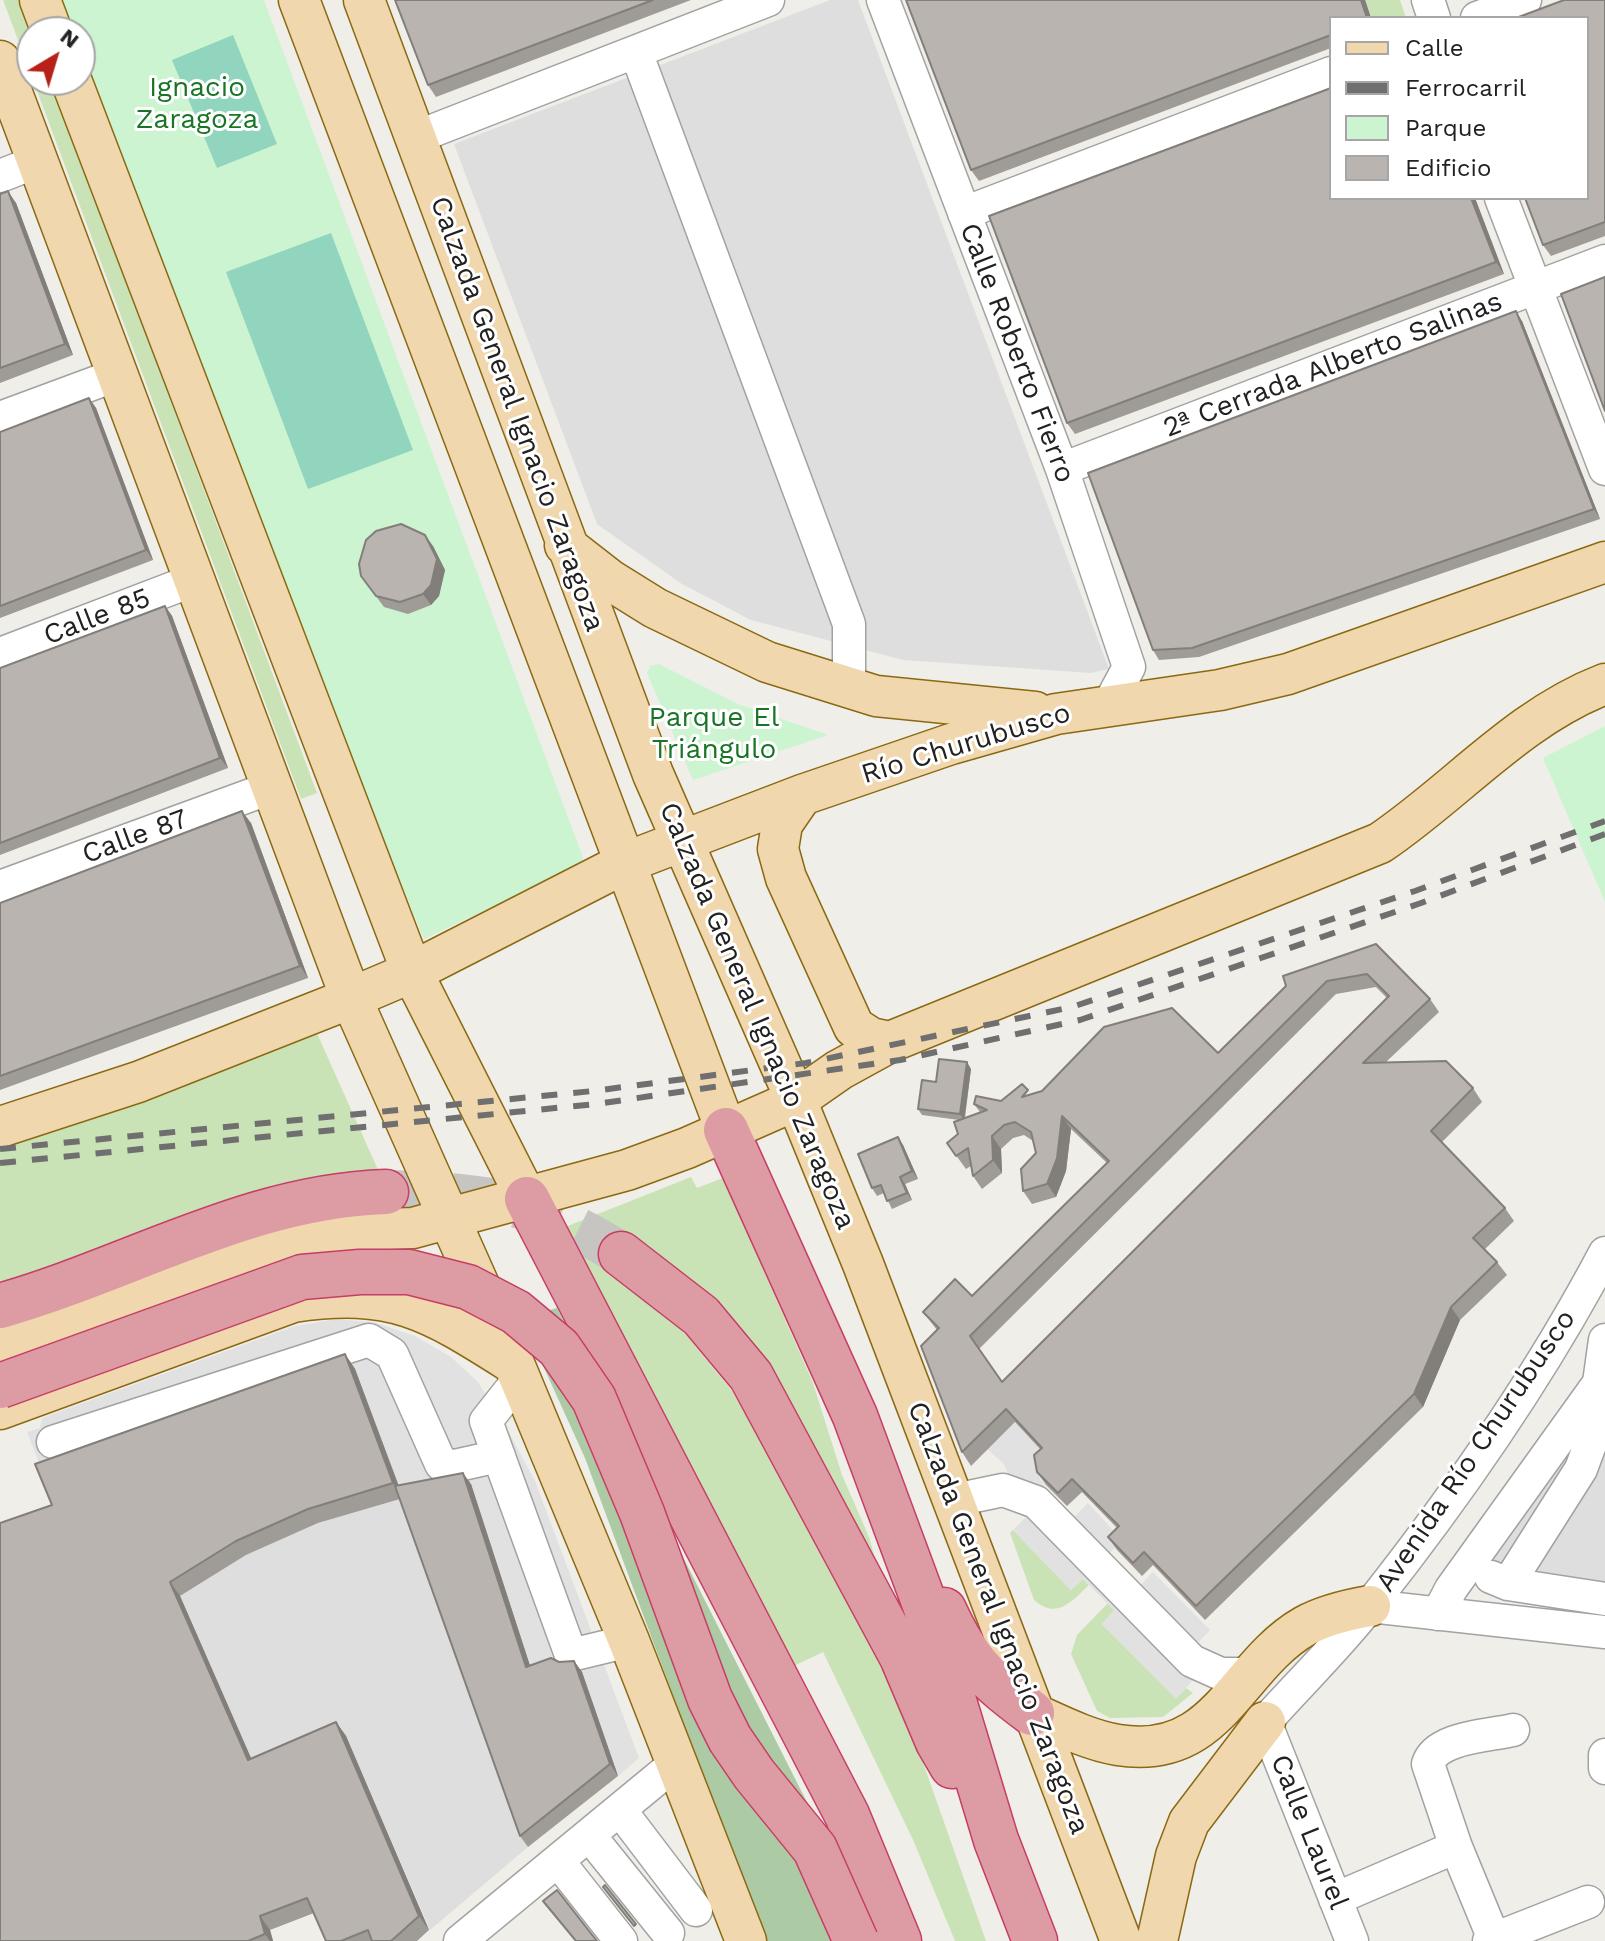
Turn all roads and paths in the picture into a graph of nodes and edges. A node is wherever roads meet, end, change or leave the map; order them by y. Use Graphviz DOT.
graph roads {
  1 [pos="299,0"];
  2 [pos="364,0"];
  3 [pos="768,0"];
  4 [pos="883,0"];
  5 [pos="1525,0"];
  6 [pos="1482,16"];
  7 [pos="636,52"];
  8 [pos="0,61"];
  9 [pos="1329,74"];
  10 [pos="77,96"];
  11 [pos="414,138"];
  12 [pos="18,169"];
  13 [pos="1502,200"];
  14 [pos="964,213"];
  15 [pos="1605,261"];
  16 [pos="1534,287"];
  17 [pos="119,374"];
  18 [pos="0,418"];
  19 [pos="465,437"];
  20 [pos="1062,469"];
  21 [pos="1605,469"];
  22 [pos="565,546"];
  23 [pos="1605,562"];
  24 [pos="194,580"];
  25 [pos="0,654"];
  26 [pos="1605,684"];
  27 [pos="849,688"];
  28 [pos="1108,706"];
  29 [pos="1056,714"];
  30 [pos="270,788"];
  31 [pos="802,795"];
  32 [pos="680,840"];
  33 [pos="627,862"];
  34 [pos="0,887"];
  35 [pos="412,972"];
  36 [pos="351,998"];
  37 [pos="890,1042"];
  38 [pos="796,1100"];
  39 [pos="0,1127"];
  40 [pos="726,1130"];
  41 [pos="386,1192"];
  42 [pos="527,1199"];
  43 [pos="447,1218"];
  44 [pos="621,1254"];
  45 [pos="1605,1254"];
  46 [pos="337,1296"];
  47 [pos="0,1306"];
  48 [pos="1605,1340"];
  49 [pos="0,1342"];
  50 [pos="517,1371"];
  51 [pos="84,1381"];
  52 [pos="1599,1383"];
  53 [pos="0,1386"];
  54 [pos="0,1409"];
  55 [pos="855,1416"];
  56 [pos="108,1426"];
  57 [pos="53,1442"];
  58 [pos="499,1456"];
  59 [pos="955,1500"];
  60 [pos="1468,1567"];
  61 [pos="1508,1584"];
  62 [pos="1605,1599"];
  63 [pos="1370,1606"];
  64 [pos="1438,1614"];
  65 [pos="1605,1632"];
  66 [pos="629,1641"];
  67 [pos="1255,1674"];
  68 [pos="1032,1713"];
  69 [pos="1265,1722"];
  70 [pos="1513,1730"];
  71 [pos="1605,1755"];
  72 [pos="676,1763"];
  73 [pos="1605,1768"];
  74 [pos="620,1810"];
  75 [pos="589,1835"];
  76 [pos="996,1840"];
  77 [pos="1456,1847"];
  78 [pos="558,1861"];
  79 [pos="710,1898"];
  80 [pos="1335,1899"];
  81 [pos="1588,1902"];
  82 [pos="663,1937"];
  83 [pos="1492,1940"];
  84 [pos="460,1941"];
  85 [pos="621,1941"];
  86 [pos="746,1941"];
  87 [pos="856,1941"];
  88 [pos="899,1941"];
  89 [pos="1035,1941"];
  90 [pos="1121,1941"];
  91 [pos="1157,1941"];
  92 [pos="1352,1941"];
  1 -- 19 [label="main road, Calzada General Ignacio Zaragoza"];
  2 -- 11 [label="main road, Calzada General Ignacio Zaragoza"];
  3 -- 7 [label="street"];
  4 -- 14 [label="street, Calle Roberto Fierro"];
  5 -- 6 [label="street"];
  7 -- 11 [label="street"];
  7 -- 27 [label="street"];
  8 -- 12 [label="main road"];
  9 -- 14 [label="street"];
  10 -- 35 [label="main road"];
  11 -- 22 [label="main road, Calzada General Ignacio Zaragoza"];
  12 -- 17 [label="main road"];
  13 -- 16 [label="street"];
  14 -- 20 [label="street, Calle Roberto Fierro"];
  15 -- 16 [label="street, 2ª Cerrada Alberto Salinas"];
  16 -- 20 [label="street, 2ª Cerrada Alberto Salinas"];
  16 -- 21 [label="street"];
  17 -- 18 [label="street"];
  17 -- 24 [label="main road"];
  19 -- 22 [label="main road"];
  19 -- 33 [label="main road, Calzada General Ignacio Zaragoza"];
  20 -- 28 [label="street, Calle Roberto Fierro"];
  22 -- 27 [label="main road"];
  22 -- 32 [label="main road, Calzada General Ignacio Zaragoza"];
  23 -- 28 [label="main road, Río Churubusco"];
  24 -- 25 [label="street, Calle 85"];
  24 -- 30 [label="main road"];
  26 -- 37 [label="main road"];
  27 -- 29 [label="main road"];
  28 -- 29 [label="main road, Río Churubusco"];
  29 -- 31 [label="main road, Río Churubusco"];
  30 -- 34 [label="street, Calle 87"];
  30 -- 36 [label="main road"];
  31 -- 32 [label="main road, Río Churubusco"];
  31 -- 37 [label="main road"];
  32 -- 33 [label="main road, Río Churubusco"];
  32 -- 38 [label="main road, Calzada General Ignacio Zaragoza"];
  33 -- 35 [label="main road, Río Churubusco"];
  33 -- 40 [label="main road, Calzada General Ignacio Zaragoza"];
  35 -- 36 [label="main road, Río Churubusco"];
  35 -- 42 [label="main road"];
  36 -- 39 [label="main road, Río Churubusco"];
  36 -- 43 [label="main road"];
  37 -- 38 [label="main road"];
  38 -- 40 [label="main road"];
  38 -- 59 [label="main road, Calzada General Ignacio Zaragoza"];
  40 -- 42 [label="main road"];
  40 -- 55 [label="highway, Calzada General Ignacio Zaragoza"];
  41 -- 47 [label="highway"];
  42 -- 43 [label="main road"];
  42 -- 88 [label="highway"];
  43 -- 46 [label="main road"];
  43 -- 49 [label="main road"];
  43 -- 50 [label="main road"];
  44 -- 76 [label="highway"];
  45 -- 63 [label="street, Avenida Río Churubusco"];
  46 -- 50 [label="main road"];
  46 -- 51 [label="main road"];
  48 -- 52 [label="street"];
  50 -- 58 [label="street"];
  50 -- 66 [label="main road"];
  51 -- 54 [label="main road"];
  51 -- 56 [label="street"];
  52 -- 60 [label="street"];
  52 -- 61 [label="street"];
  53 -- 87 [label="highway, bridge"];
  55 -- 68 [label="highway"];
  55 -- 76 [label="highway, Calzada General Ignacio Zaragoza"];
  56 -- 57 [label="street"];
  56 -- 58 [label="street"];
  58 -- 66 [label="street"];
  59 -- 67 [label="street"];
  59 -- 68 [label="main road, Calzada General Ignacio Zaragoza"];
  60 -- 61 [label="street"];
  60 -- 64 [label="street"];
  61 -- 62 [label="street"];
  63 -- 64 [label="street"];
  63 -- 67 [label="main road"];
  63 -- 69 [label="street, Avenida Río Churubusco"];
  64 -- 65 [label="street"];
  66 -- 72 [label="main road"];
  67 -- 68 [label="main road"];
  68 -- 90 [label="main road, Calzada General Ignacio Zaragoza"];
  69 -- 80 [label="street, Calle Laurel"];
  69 -- 91 [label="main road"];
  70 -- 77 [label="street"];
  71 -- 73 [label="street"];
  72 -- 74 [label="street"];
  72 -- 79 [label="main road"];
  74 -- 75 [label="street"];
  74 -- 79 [label="street"];
  75 -- 78 [label="street"];
  75 -- 82 [label="street"];
  76 -- 89 [label="highway, Calzada General Ignacio Zaragoza"];
  77 -- 80 [label="street"];
  77 -- 83 [label="street"];
  78 -- 84 [label="street"];
  78 -- 85 [label="street"];
  79 -- 82 [label="street"];
  79 -- 86 [label="main road"];
  80 -- 92 [label="street, Calle Laurel"];
  81 -- 83 [label="street"];
}
